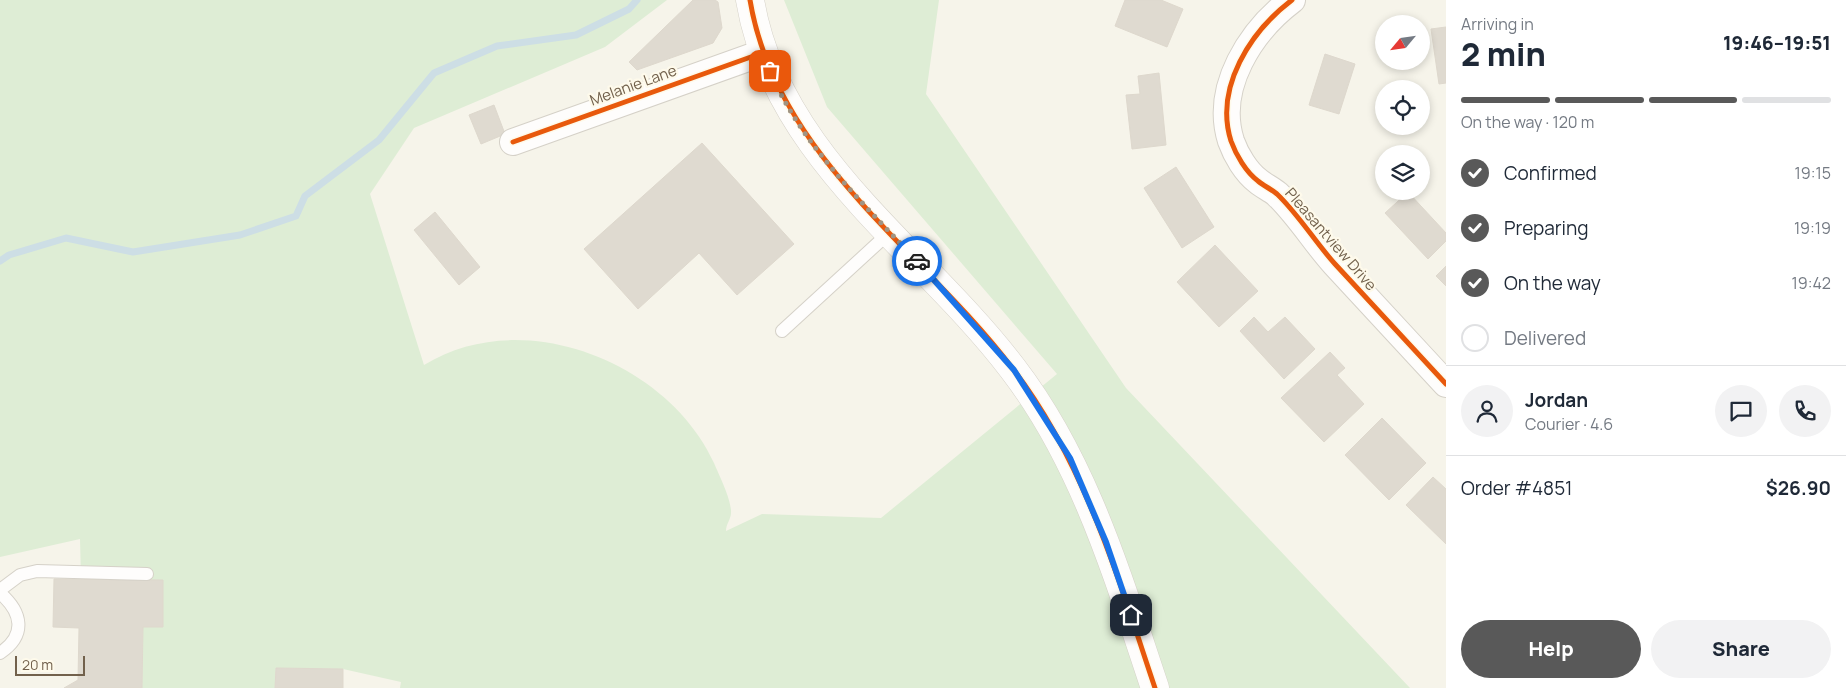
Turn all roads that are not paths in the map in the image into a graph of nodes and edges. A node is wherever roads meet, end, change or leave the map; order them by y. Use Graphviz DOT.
graph roads {
  1 [pos="750,0"];
  2 [pos="1292,0"];
  3 [pos="762,53"];
  4 [pos="513,142"];
  5 [pos="890,232"];
  6 [pos="782,331"];
  7 [pos="1446,384"];
  8 [pos="147,574"];
  9 [pos="0,592"];
  10 [pos="0,653"];
  11 [pos="1155,688"];
  1 -- 3 [label="street"];
  2 -- 7 [label="street, Pleasantview Drive"];
  3 -- 4 [label="street, Melanie Lane"];
  3 -- 5 [label="street"];
  5 -- 6 [label="lane"];
  5 -- 11 [label="street"];
  8 -- 9 [label="lane"];
  9 -- 10 [label="lane"];
}
